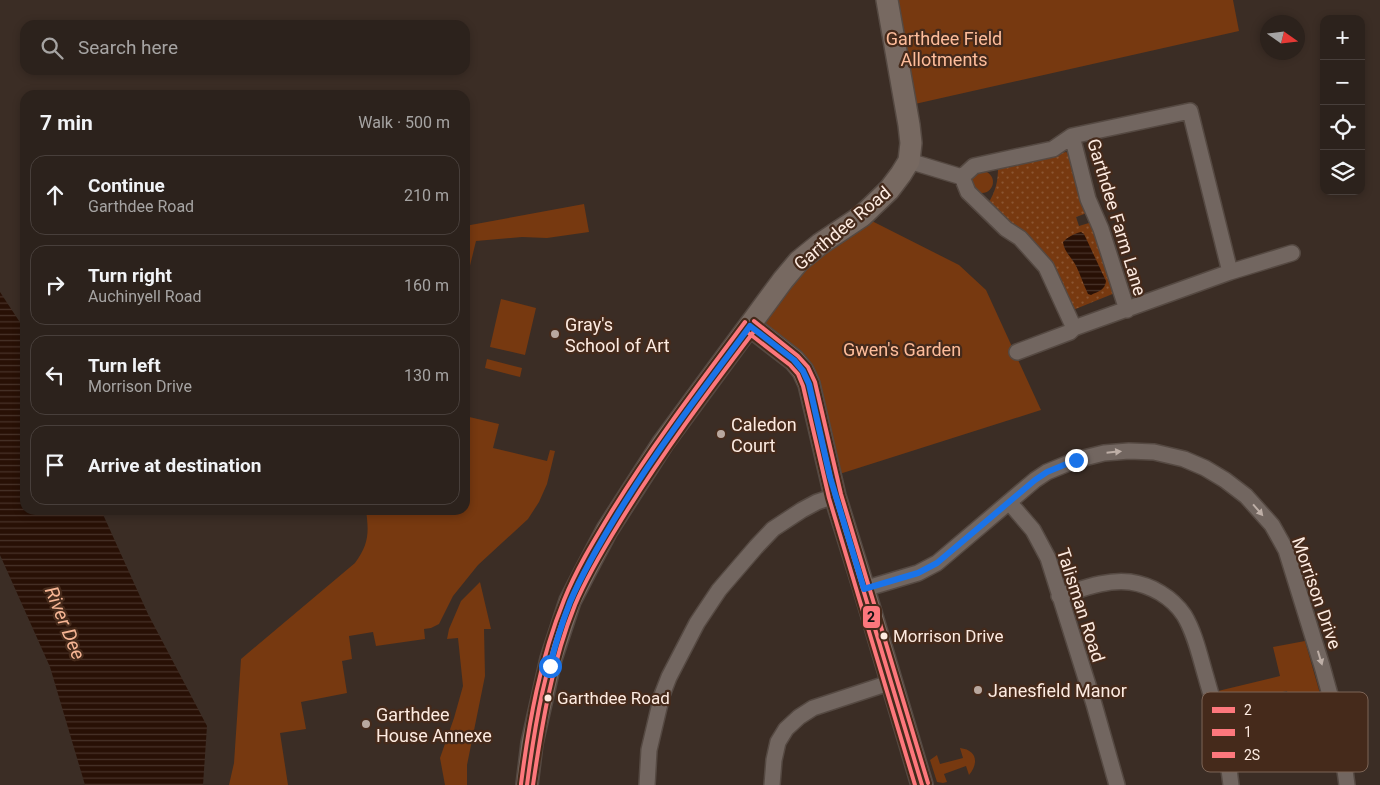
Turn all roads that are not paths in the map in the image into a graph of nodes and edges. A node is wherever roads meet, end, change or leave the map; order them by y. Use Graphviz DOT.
graph roads {
  1 [pos="886,0"];
  2 [pos="1072,136"];
  3 [pos="910,152"];
  4 [pos="962,177"];
  5 [pos="1292,254"];
  6 [pos="1230,272"];
  7 [pos="1126,310"];
  8 [pos="750,326"];
  9 [pos="1074,328"];
  10 [pos="1017,352"];
  11 [pos="835,496"];
  12 [pos="1009,502"];
  13 [pos="864,589"];
  14 [pos="1059,596"];
  15 [pos="892,682"];
  16 [pos="1211,692"];
  17 [pos="1329,692"];
  18 [pos="1230,772"];
  19 [pos="1345,772"];
  20 [pos="527,785"];
  21 [pos="647,785"];
  22 [pos="772,785"];
  23 [pos="922,785"];
  24 [pos="1117,785"];
  25 [pos="1231,785"];
  26 [pos="1347,785"];
  1 -- 3 [label="street"];
  2 -- 4 [label="street"];
  2 -- 6 [label="street"];
  2 -- 7 [label="street, Garthdee Farm Lane"];
  3 -- 4 [label="street"];
  3 -- 8 [label="street, Garthdee Road"];
  4 -- 9 [label="street"];
  5 -- 6 [label="street"];
  6 -- 7 [label="street"];
  7 -- 9 [label="street"];
  8 -- 11 [label="street"];
  8 -- 20 [label="street, Garthdee Road"];
  9 -- 10 [label="street"];
  11 -- 13 [label="street"];
  11 -- 21 [label="street"];
  12 -- 13 [label="street, Morrison Drive"];
  12 -- 14 [label="street, Talisman Road"];
  12 -- 17 [label="street, Morrison Drive, one-way"];
  13 -- 15 [label="street"];
  14 -- 16 [label="street"];
  14 -- 24 [label="street, Talisman Road"];
  15 -- 22 [label="street"];
  15 -- 23 [label="street"];
  18 -- 25 [label="street"];
  19 -- 26 [label="street, Morrison Drive, one-way"];
}
